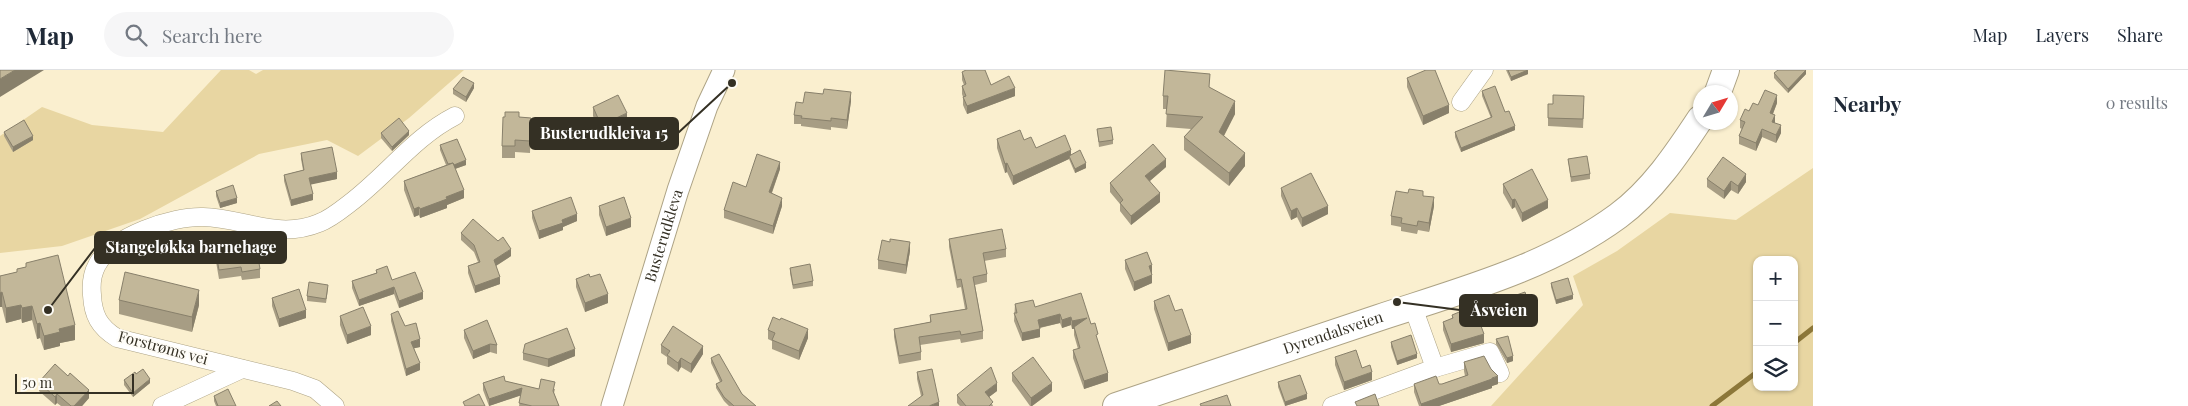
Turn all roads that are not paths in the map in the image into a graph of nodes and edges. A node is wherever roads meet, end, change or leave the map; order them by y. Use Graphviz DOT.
graph roads {
  1 [pos="724,70"];
  2 [pos="1484,70"];
  3 [pos="1726,70"];
  4 [pos="1721,85"];
  5 [pos="1461,102"];
  6 [pos="455,116"];
  7 [pos="1693,130"];
  8 [pos="1413,307"];
  9 [pos="1435,368"];
  10 [pos="242,369"];
  11 [pos="1500,373"];
  12 [pos="162,406"];
  13 [pos="335,406"];
  14 [pos="612,406"];
  15 [pos="1116,406"];
  16 [pos="1332,406"];
  1 -- 14 [label="street, Busterudkleva"];
  2 -- 5 [label="street"];
  3 -- 4 [label="main road"];
  6 -- 10 [label="street, Forstrøms vei"];
  7 -- 8 [label="main road, Dyrendalsveien"];
  8 -- 9 [label="street"];
  8 -- 15 [label="main road, Dyrendalsveien"];
  9 -- 11 [label="street"];
  9 -- 16 [label="street"];
  10 -- 12 [label="street"];
  10 -- 13 [label="street, Forstrøms vei"];
}
